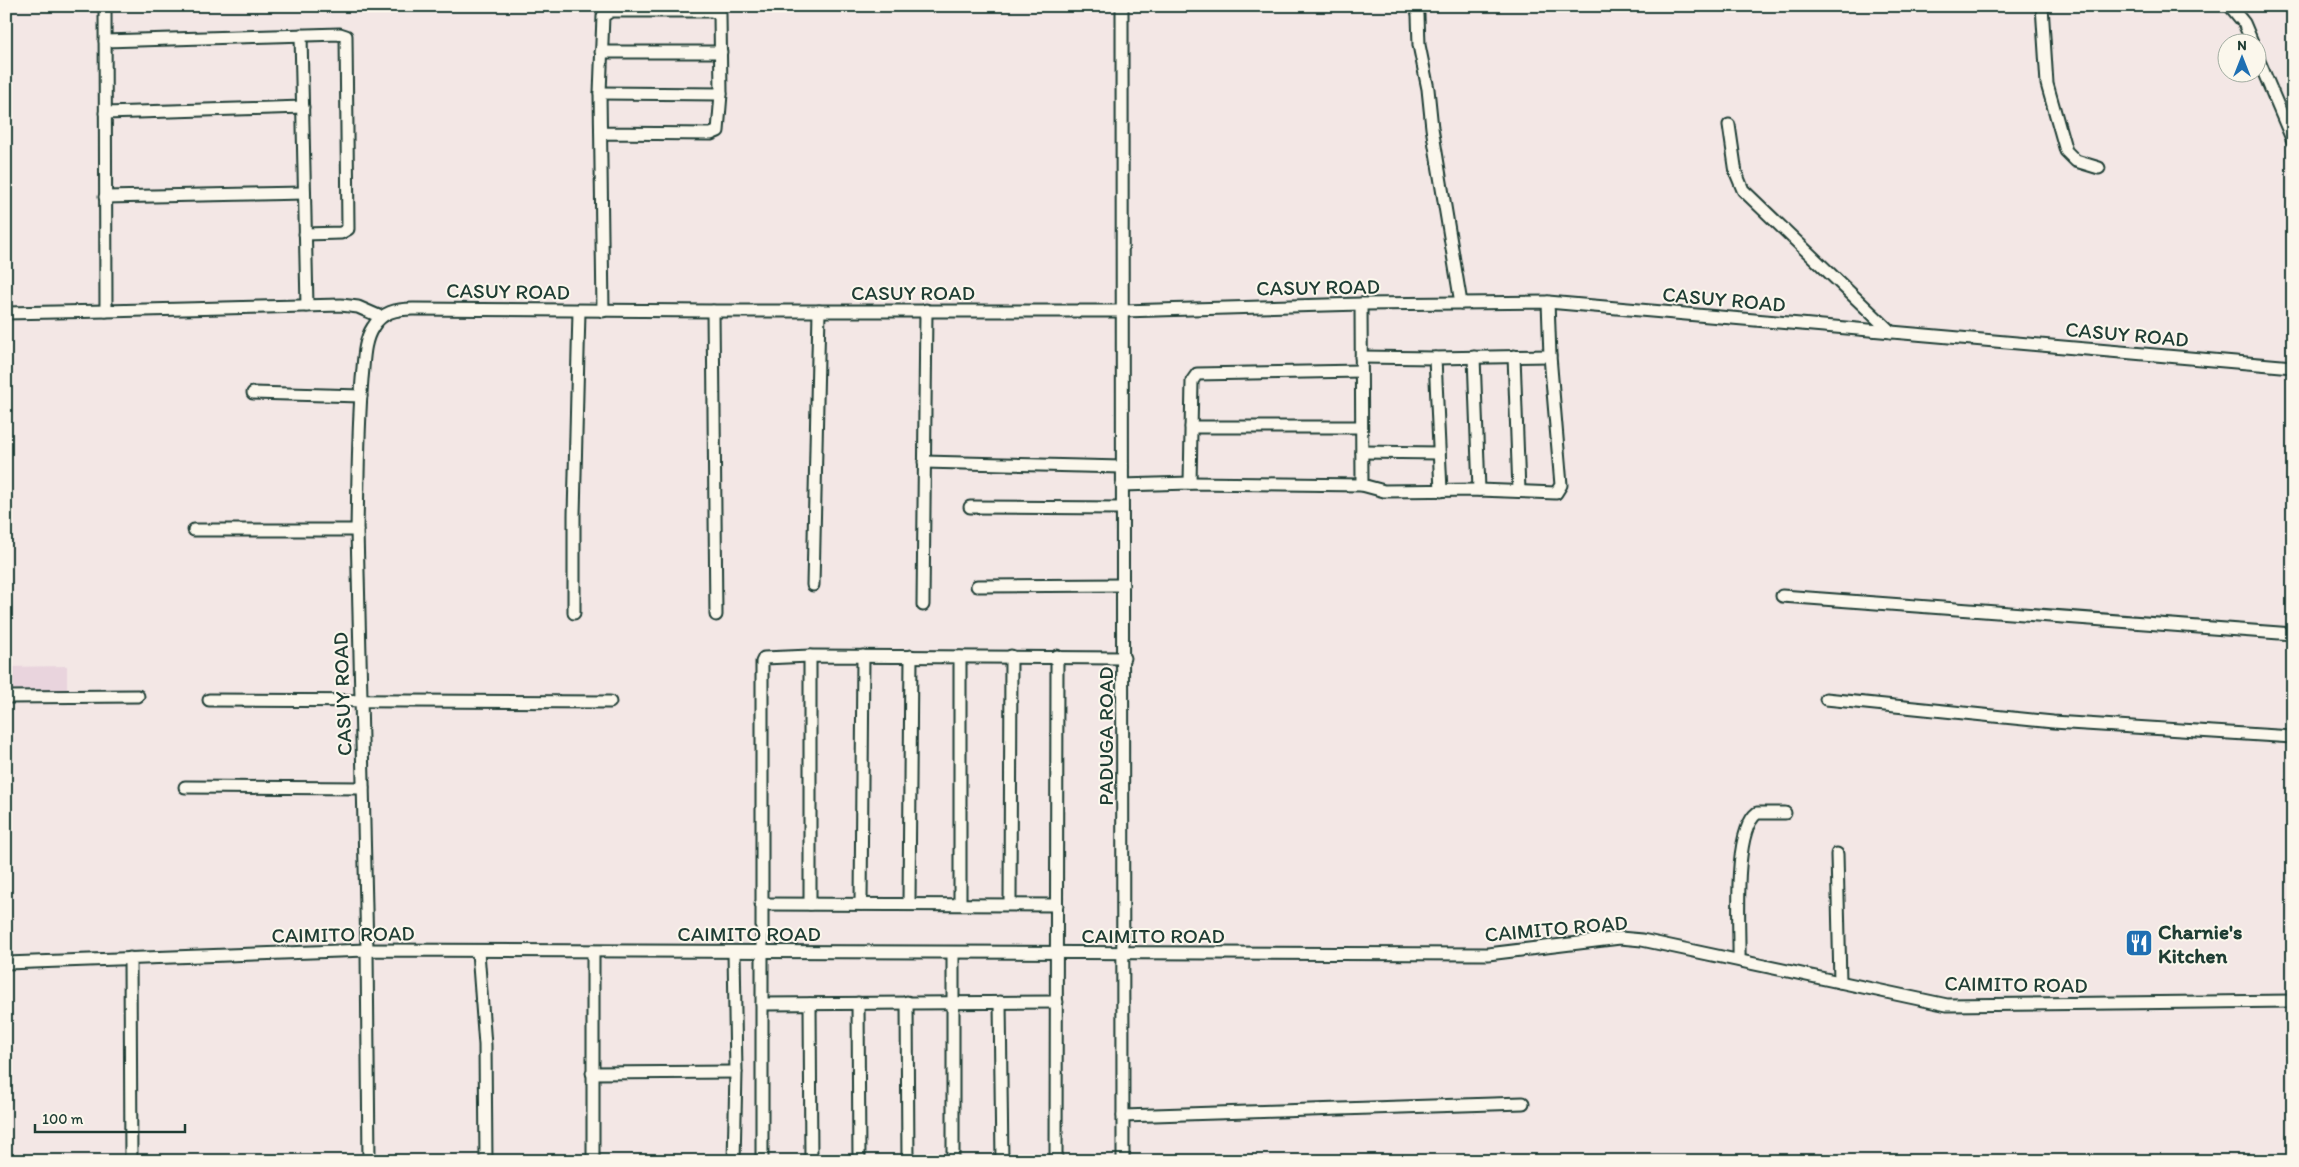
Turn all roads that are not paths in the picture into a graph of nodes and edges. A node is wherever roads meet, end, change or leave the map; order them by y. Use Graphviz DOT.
graph roads {
  1 [pos="105,6"];
  2 [pos="1122,6"];
  3 [pos="1416,6"];
  4 [pos="2042,6"];
  5 [pos="2230,6"];
  6 [pos="2248,32"];
  7 [pos="301,35"];
  8 [pos="105,41"];
  9 [pos="601,52"];
  10 [pos="721,52"];
  11 [pos="2266,78"];
  12 [pos="600,93"];
  13 [pos="721,94"];
  14 [pos="302,107"];
  15 [pos="105,113"];
  16 [pos="1729,125"];
  17 [pos="601,132"];
  18 [pos="2293,141"];
  19 [pos="2099,168"];
  20 [pos="304,193"];
  21 [pos="105,197"];
  22 [pos="305,234"];
  23 [pos="1548,302"];
  24 [pos="1460,303"];
  25 [pos="1361,304"];
  26 [pos="307,306"];
  27 [pos="926,310"];
  28 [pos="106,311"];
  29 [pos="579,311"];
  30 [pos="603,311"];
  31 [pos="713,311"];
  32 [pos="819,311"];
  33 [pos="1123,311"];
  34 [pos="6,313"];
  35 [pos="382,316"];
  36 [pos="1891,332"];
  37 [pos="1514,356"];
  38 [pos="1550,356"];
  39 [pos="1361,357"];
  40 [pos="1435,358"];
  41 [pos="1474,358"];
  42 [pos="2293,367"];
  43 [pos="1361,371"];
  44 [pos="252,393"];
  45 [pos="361,396"];
  46 [pos="1191,427"];
  47 [pos="1361,427"];
  48 [pos="1362,452"];
  49 [pos="1440,453"];
  50 [pos="924,462"];
  51 [pos="1122,466"];
  52 [pos="1190,483"];
  53 [pos="1122,485"];
  54 [pos="1362,485"];
  55 [pos="1479,490"];
  56 [pos="1442,491"];
  57 [pos="1519,491"];
  58 [pos="970,507"];
  59 [pos="1122,508"];
  60 [pos="194,530"];
  61 [pos="357,530"];
  62 [pos="813,585"];
  63 [pos="1123,585"];
  64 [pos="977,586"];
  65 [pos="1782,596"];
  66 [pos="923,606"];
  67 [pos="574,613"];
  68 [pos="716,615"];
  69 [pos="2293,634"];
  70 [pos="810,656"];
  71 [pos="863,656"];
  72 [pos="911,656"];
  73 [pos="1011,656"];
  74 [pos="1057,656"];
  75 [pos="960,657"];
  76 [pos="1124,658"];
  77 [pos="138,696"];
  78 [pos="6,697"];
  79 [pos="1826,699"];
  80 [pos="209,700"];
  81 [pos="362,702"];
  82 [pos="610,702"];
  83 [pos="2293,736"];
  84 [pos="185,787"];
  85 [pos="363,788"];
  86 [pos="1785,813"];
  87 [pos="1837,854"];
  88 [pos="761,904"];
  89 [pos="810,904"];
  90 [pos="861,904"];
  91 [pos="909,904"];
  92 [pos="960,904"];
  93 [pos="1010,904"];
  94 [pos="1057,905"];
  95 [pos="367,950"];
  96 [pos="593,951"];
  97 [pos="478,952"];
  98 [pos="734,952"];
  99 [pos="761,952"];
  100 [pos="953,953"];
  101 [pos="1056,954"];
  102 [pos="1122,954"];
  103 [pos="130,958"];
  104 [pos="1739,960"];
  105 [pos="6,963"];
  106 [pos="1840,982"];
  107 [pos="2293,1001"];
  108 [pos="907,1002"];
  109 [pos="954,1002"];
  110 [pos="1000,1002"];
  111 [pos="1057,1002"];
  112 [pos="858,1003"];
  113 [pos="762,1004"];
  114 [pos="810,1004"];
  115 [pos="736,1072"];
  116 [pos="592,1073"];
  117 [pos="1524,1103"];
  118 [pos="1123,1116"];
  119 [pos="131,1161"];
  120 [pos="369,1161"];
  121 [pos="486,1161"];
  122 [pos="593,1161"];
  123 [pos="734,1161"];
  124 [pos="762,1161"];
  125 [pos="811,1161"];
  126 [pos="859,1161"];
  127 [pos="908,1161"];
  128 [pos="954,1161"];
  129 [pos="1002,1161"];
  130 [pos="1056,1161"];
  131 [pos="1123,1161"];
  1 -- 8 [label="street"];
  2 -- 33 [label="street, PADUGA ROAD"];
  3 -- 24 [label="street"];
  4 -- 19 [label="street"];
  5 -- 6 [label="street"];
  7 -- 8 [label="street"];
  7 -- 14 [label="street"];
  7 -- 22 [label="street"];
  8 -- 15 [label="street"];
  9 -- 10 [label="street"];
  9 -- 10 [label="street"];
  9 -- 12 [label="street"];
  10 -- 13 [label="street"];
  11 -- 18 [label="street"];
  12 -- 13 [label="street"];
  12 -- 17 [label="street"];
  13 -- 17 [label="street"];
  14 -- 15 [label="street"];
  14 -- 20 [label="street"];
  15 -- 21 [label="street"];
  16 -- 36 [label="street"];
  17 -- 30 [label="street"];
  20 -- 21 [label="street"];
  20 -- 22 [label="street"];
  21 -- 28 [label="street"];
  22 -- 26 [label="street"];
  23 -- 24 [label="street, CASUY ROAD"];
  23 -- 36 [label="street, CASUY ROAD"];
  23 -- 38 [label="street"];
  24 -- 25 [label="street, CASUY ROAD"];
  25 -- 33 [label="street, CASUY ROAD"];
  25 -- 39 [label="street"];
  26 -- 28 [label="street"];
  26 -- 35 [label="street"];
  27 -- 32 [label="street, CASUY ROAD"];
  27 -- 33 [label="street, CASUY ROAD"];
  27 -- 50 [label="street"];
  28 -- 34 [label="street"];
  29 -- 30 [label="street, CASUY ROAD"];
  29 -- 35 [label="street, CASUY ROAD"];
  29 -- 67 [label="street"];
  30 -- 31 [label="street, CASUY ROAD"];
  31 -- 32 [label="street, CASUY ROAD"];
  31 -- 68 [label="street"];
  32 -- 62 [label="street"];
  33 -- 51 [label="street, PADUGA ROAD"];
  35 -- 45 [label="street, CASUY ROAD"];
  36 -- 42 [label="street, CASUY ROAD"];
  37 -- 38 [label="street"];
  37 -- 41 [label="street"];
  37 -- 57 [label="street"];
  38 -- 57 [label="street"];
  39 -- 40 [label="street"];
  39 -- 43 [label="street"];
  40 -- 41 [label="street"];
  40 -- 49 [label="street"];
  41 -- 55 [label="street"];
  43 -- 46 [label="street"];
  43 -- 47 [label="street"];
  44 -- 45 [label="street"];
  45 -- 61 [label="street, CASUY ROAD"];
  46 -- 47 [label="street"];
  46 -- 52 [label="street"];
  47 -- 48 [label="street"];
  48 -- 49 [label="street"];
  48 -- 54 [label="street"];
  49 -- 56 [label="street"];
  50 -- 51 [label="street"];
  50 -- 66 [label="street"];
  51 -- 53 [label="street, PADUGA ROAD"];
  52 -- 53 [label="street"];
  52 -- 54 [label="street"];
  53 -- 59 [label="street, PADUGA ROAD"];
  54 -- 56 [label="street"];
  55 -- 56 [label="street"];
  55 -- 57 [label="street"];
  58 -- 59 [label="street"];
  59 -- 63 [label="street, PADUGA ROAD"];
  60 -- 61 [label="street"];
  61 -- 81 [label="street, CASUY ROAD"];
  63 -- 64 [label="street"];
  63 -- 76 [label="street, PADUGA ROAD"];
  65 -- 69 [label="street"];
  70 -- 71 [label="street"];
  70 -- 88 [label="street"];
  70 -- 89 [label="street"];
  71 -- 72 [label="street"];
  71 -- 90 [label="street"];
  72 -- 75 [label="street"];
  72 -- 91 [label="street"];
  73 -- 74 [label="street"];
  73 -- 75 [label="street"];
  73 -- 93 [label="street"];
  74 -- 76 [label="street"];
  74 -- 94 [label="street"];
  75 -- 92 [label="street"];
  76 -- 102 [label="street, PADUGA ROAD"];
  77 -- 78 [label="street"];
  79 -- 83 [label="street"];
  80 -- 81 [label="street"];
  81 -- 82 [label="street"];
  81 -- 85 [label="street, CASUY ROAD"];
  84 -- 85 [label="street"];
  85 -- 95 [label="street, CASUY ROAD"];
  86 -- 104 [label="street"];
  87 -- 106 [label="street"];
  88 -- 89 [label="street"];
  88 -- 99 [label="street"];
  89 -- 90 [label="street"];
  90 -- 91 [label="street"];
  91 -- 92 [label="street"];
  92 -- 93 [label="street"];
  93 -- 94 [label="street"];
  94 -- 101 [label="street"];
  95 -- 97 [label="street, CAIMITO ROAD"];
  95 -- 103 [label="street, CAIMITO ROAD"];
  95 -- 120 [label="street, CASUY ROAD"];
  96 -- 97 [label="street, CAIMITO ROAD"];
  96 -- 98 [label="street, CAIMITO ROAD"];
  96 -- 116 [label="street"];
  97 -- 121 [label="street"];
  98 -- 99 [label="street, CAIMITO ROAD"];
  98 -- 115 [label="street"];
  99 -- 100 [label="street, CAIMITO ROAD"];
  99 -- 113 [label="street"];
  100 -- 101 [label="street, CAIMITO ROAD"];
  100 -- 109 [label="street"];
  101 -- 102 [label="street, CAIMITO ROAD"];
  101 -- 111 [label="street"];
  102 -- 104 [label="street, CAIMITO ROAD"];
  102 -- 118 [label="street, PADUGA ROAD"];
  103 -- 105 [label="street, CAIMITO ROAD"];
  103 -- 119 [label="street"];
  104 -- 106 [label="street, CAIMITO ROAD"];
  106 -- 107 [label="street, CAIMITO ROAD"];
  108 -- 109 [label="street"];
  108 -- 112 [label="street"];
  108 -- 127 [label="street"];
  109 -- 110 [label="street"];
  109 -- 128 [label="street"];
  110 -- 111 [label="street"];
  110 -- 129 [label="street"];
  111 -- 130 [label="street"];
  112 -- 114 [label="street"];
  112 -- 126 [label="street"];
  113 -- 114 [label="street"];
  113 -- 124 [label="street"];
  114 -- 125 [label="street"];
  115 -- 116 [label="street"];
  115 -- 123 [label="street"];
  116 -- 122 [label="street"];
  117 -- 118 [label="street"];
  118 -- 131 [label="street, PADUGA ROAD"];
}
